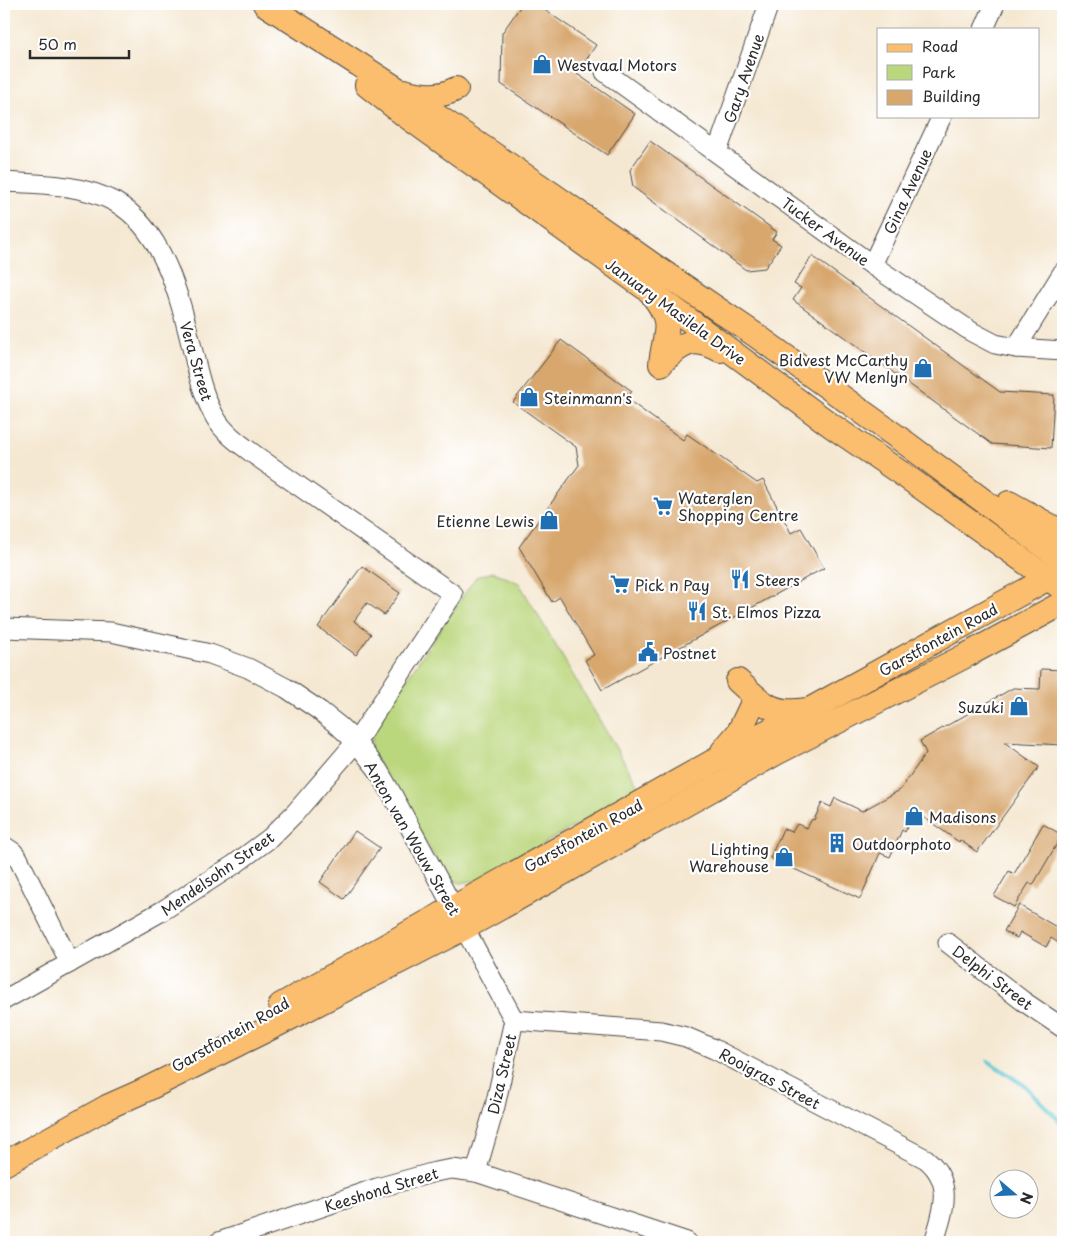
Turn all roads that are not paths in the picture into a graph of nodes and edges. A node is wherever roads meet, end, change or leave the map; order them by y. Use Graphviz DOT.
graph roads {
  1 [pos="265,4"];
  2 [pos="768,4"];
  3 [pos="995,4"];
  4 [pos="295,24"];
  5 [pos="984,28"];
  6 [pos="604,72"];
  7 [pos="397,89"];
  8 [pos="456,89"];
  9 [pos="405,115"];
  10 [pos="941,118"];
  11 [pos="444,121"];
  12 [pos="717,152"];
  13 [pos="461,155"];
  14 [pos="4,182"];
  15 [pos="872,265"];
  16 [pos="657,268"];
  17 [pos="1063,272"];
  18 [pos="651,292"];
  19 [pos="690,322"];
  20 [pos="748,330"];
  21 [pos="1016,348"];
  22 [pos="1063,351"];
  23 [pos="754,368"];
  24 [pos="832,426"];
  25 [pos="978,497"];
  26 [pos="1063,533"];
  27 [pos="1063,560"];
  28 [pos="1058,580"];
  29 [pos="453,594"];
  30 [pos="1063,603"];
  31 [pos="4,628"];
  32 [pos="738,681"];
  33 [pos="751,707"];
  34 [pos="811,709"];
  35 [pos="356,742"];
  36 [pos="712,763"];
  37 [pos="4,846"];
  38 [pos="459,918"];
  39 [pos="948,943"];
  40 [pos="70,963"];
  41 [pos="4,1000"];
  42 [pos="514,1020"];
  43 [pos="1063,1028"];
  44 [pos="4,1164"];
  45 [pos="476,1172"];
  46 [pos="219,1242"];
  47 [pos="687,1242"];
  48 [pos="934,1242"];
  1 -- 4 [label="main road, January Masilela Drive"];
  2 -- 12 [label="street, Gary Avenue"];
  3 -- 5 [label="street"];
  4 -- 7 [label="main road, January Masilela Drive"];
  4 -- 9 [label="main road, January Masilela Drive"];
  6 -- 12 [label="street, Tucker Avenue"];
  7 -- 8 [label="main road"];
  7 -- 11 [label="main road, January Masilela Drive"];
  9 -- 11 [label="main road"];
  9 -- 13 [label="main road, January Masilela Drive"];
  10 -- 15 [label="street, Gina Avenue"];
  11 -- 13 [label="main road"];
  11 -- 16 [label="main road, January Masilela Drive"];
  12 -- 15 [label="street, Tucker Avenue"];
  13 -- 18 [label="main road, January Masilela Drive"];
  14 -- 29 [label="street, Vera Street"];
  15 -- 21 [label="street, Tucker Avenue"];
  16 -- 19 [label="main road"];
  16 -- 20 [label="main road, January Masilela Drive"];
  17 -- 21 [label="street"];
  18 -- 19 [label="main road, January Masilela Drive"];
  18 -- 23 [label="main road"];
  19 -- 23 [label="main road, January Masilela Drive"];
  20 -- 24 [label="main road"];
  20 -- 25 [label="main road, January Masilela Drive"];
  21 -- 22 [label="street, Tucker Avenue"];
  23 -- 24 [label="main road, January Masilela Drive"];
  24 -- 28 [label="main road, January Masilela Drive"];
  25 -- 26 [label="main road"];
  25 -- 27 [label="main road, January Masilela Drive"];
  28 -- 34 [label="main road, Garstfontein Road"];
  29 -- 35 [label="street, Mendelsohn Street"];
  30 -- 38 [label="main road, Garstfontein Road"];
  31 -- 35 [label="street, Anton van Wouw Street"];
  32 -- 34 [label="main road"];
  33 -- 36 [label="main road"];
  34 -- 36 [label="main road, Garstfontein Road"];
  35 -- 38 [label="street, Anton van Wouw Street"];
  35 -- 40 [label="street, Mendelsohn Street"];
  36 -- 38 [label="main road, Garstfontein Road"];
  37 -- 40 [label="street"];
  38 -- 42 [label="street, Diza Street"];
  38 -- 44 [label="main road, Garstfontein Road"];
  39 -- 43 [label="street, Delphi Street"];
  40 -- 41 [label="street, Mendelsohn Street"];
  42 -- 45 [label="street, Diza Street"];
  42 -- 48 [label="street, Rooigras Street"];
  45 -- 46 [label="street, Keeshond Street"];
  45 -- 47 [label="street, Keeshond Street"];
}
